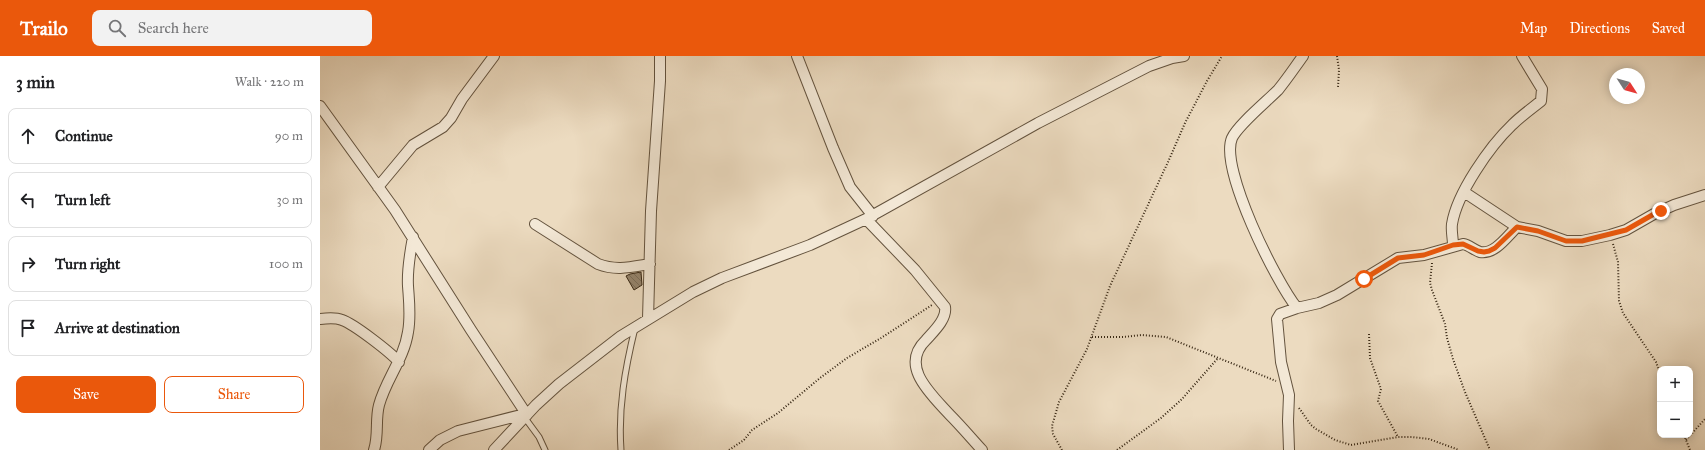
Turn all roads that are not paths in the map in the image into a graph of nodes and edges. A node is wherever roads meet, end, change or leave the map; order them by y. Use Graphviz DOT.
graph roads {
  1 [pos="494,56"];
  2 [pos="660,56"];
  3 [pos="797,56"];
  4 [pos="1184,56"];
  5 [pos="1303,56"];
  6 [pos="1522,56"];
  7 [pos="320,106"];
  8 [pos="378,187"];
  9 [pos="1464,192"];
  10 [pos="1705,195"];
  11 [pos="869,217"];
  12 [pos="535,224"];
  13 [pos="1517,227"];
  14 [pos="413,237"];
  15 [pos="1453,245"];
  16 [pos="650,264"];
  17 [pos="1297,308"];
  18 [pos="320,319"];
  19 [pos="648,319"];
  20 [pos="635,327"];
  21 [pos="399,362"];
  22 [pos="526,416"];
  23 [pos="374,450"];
  24 [pos="429,450"];
  25 [pos="494,450"];
  26 [pos="545,450"];
  27 [pos="621,450"];
  28 [pos="982,450"];
  29 [pos="1289,450"];
  1 -- 8 [label="street"];
  2 -- 16 [label="street"];
  3 -- 11 [label="street"];
  4 -- 11 [label="street"];
  5 -- 17 [label="street"];
  6 -- 9 [label="street"];
  7 -- 8 [label="street"];
  8 -- 14 [label="street"];
  9 -- 13 [label="street"];
  9 -- 15 [label="street"];
  10 -- 13 [label="street"];
  11 -- 19 [label="street"];
  11 -- 28 [label="street"];
  12 -- 16 [label="street"];
  13 -- 15 [label="street"];
  14 -- 21 [label="street"];
  14 -- 22 [label="street"];
  15 -- 17 [label="street"];
  16 -- 19 [label="street"];
  17 -- 29 [label="street"];
  18 -- 21 [label="street"];
  19 -- 20 [label="street"];
  20 -- 22 [label="street"];
  20 -- 27 [label="lane"];
  21 -- 23 [label="street"];
  22 -- 24 [label="street"];
  22 -- 25 [label="street"];
  22 -- 26 [label="lane"];
}
